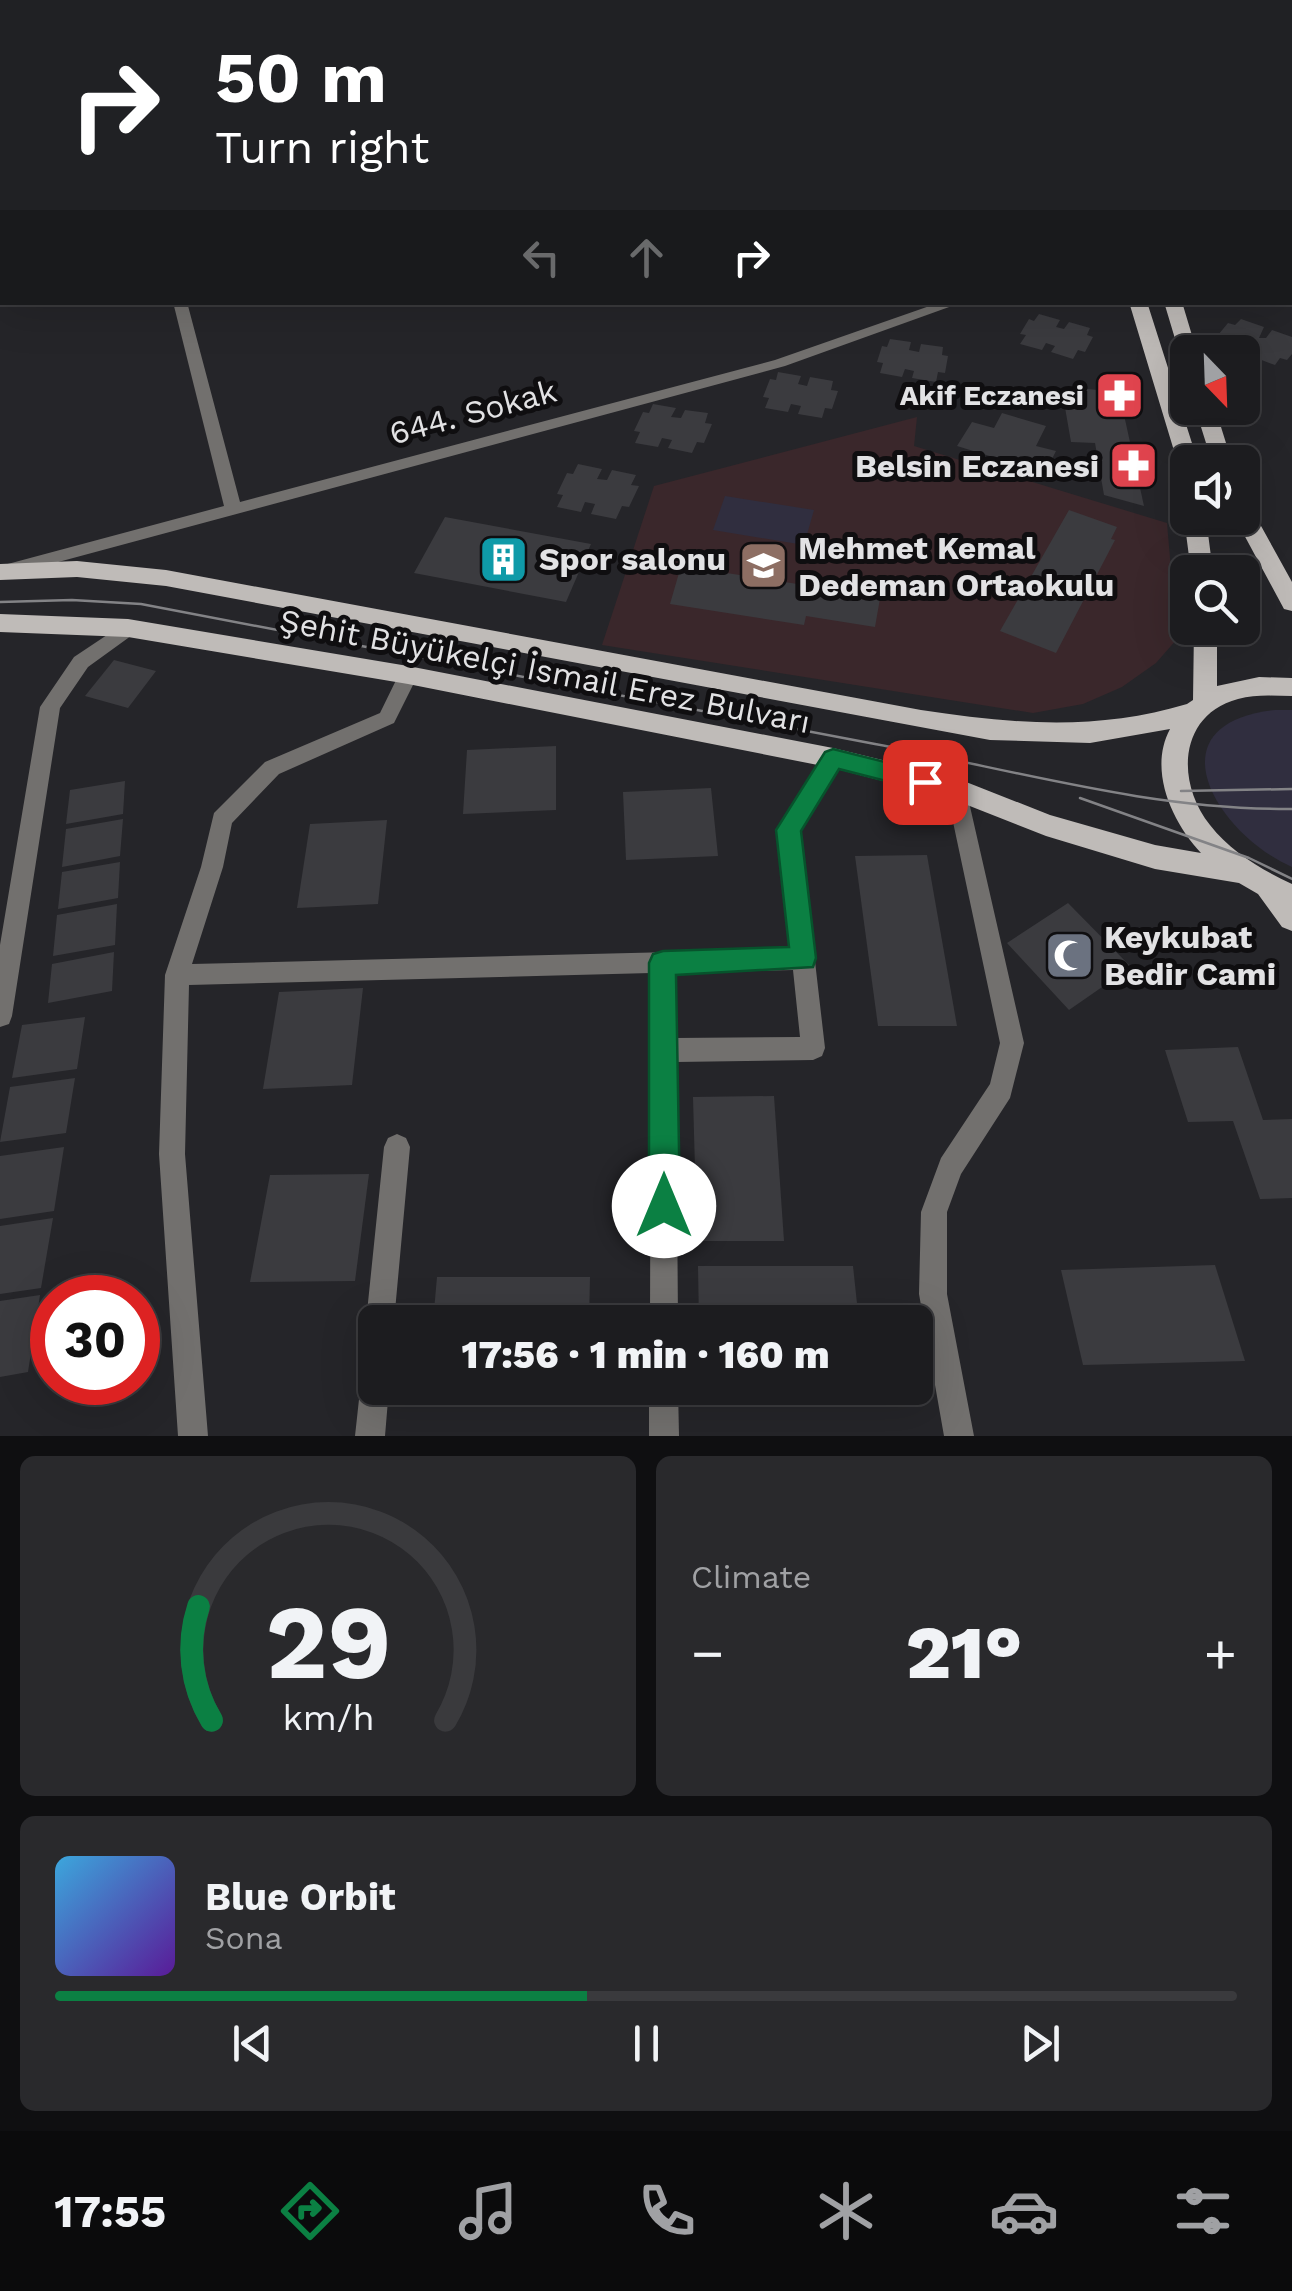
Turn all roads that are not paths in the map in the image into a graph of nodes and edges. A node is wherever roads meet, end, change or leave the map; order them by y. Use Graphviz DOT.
graph roads {
  1 [pos="181,305"];
  2 [pos="947,305"];
  3 [pos="1139,305"];
  4 [pos="1174,305"];
  5 [pos="1183,335"];
  6 [pos="1182,445"];
  7 [pos="232,508"];
  8 [pos="1255,535"];
  9 [pos="1,571"];
  10 [pos="1292,603"];
  11 [pos="0,623"];
  12 [pos="128,628"];
  13 [pos="1204,645"];
  14 [pos="408,675"];
  15 [pos="1292,687"];
  16 [pos="1198,707"];
  17 [pos="833,758"];
  18 [pos="956,789"];
  19 [pos="1268,885"];
  20 [pos="1292,918"];
  21 [pos="803,958"];
  22 [pos="663,963"];
  23 [pos="177,975"];
  24 [pos="1,1009"];
  25 [pos="665,1050"];
  26 [pos="397,1146"];
  27 [pos="382,1305"];
  28 [pos="664,1305"];
  29 [pos="373,1405"];
  30 [pos="664,1405"];
  31 [pos="193,1436"];
  32 [pos="370,1436"];
  33 [pos="664,1436"];
  34 [pos="959,1436"];
  1 -- 7 [label="street"];
  2 -- 7 [label="street, 644. Sokak"];
  3 -- 6 [label="main road"];
  4 -- 5 [label="main road"];
  7 -- 9 [label="street, 644. Sokak"];
  8 -- 10 [label="main road"];
  9 -- 16 [label="main road, Şehit Büyükelçi İsmail Erez Bulvarı"];
  11 -- 12 [label="main road, Şehit Büyükelçi İsmail Erez Bulvarı"];
  12 -- 14 [label="main road, Şehit Büyükelçi İsmail Erez Bulvarı"];
  12 -- 24 [label="street"];
  13 -- 16 [label="main road"];
  14 -- 17 [label="main road, Şehit Büyükelçi İsmail Erez Bulvarı"];
  14 -- 23 [label="street"];
  15 -- 16 [label="main road, Şehit Büyükelçi İsmail Erez Bulvarı"];
  16 -- 19 [label="main road"];
  17 -- 18 [label="main road, Şehit Büyükelçi İsmail Erez Bulvarı"];
  17 -- 21 [label="street"];
  18 -- 19 [label="main road, Şehit Büyükelçi İsmail Erez Bulvarı"];
  18 -- 34 [label="street"];
  19 -- 20 [label="main road"];
  21 -- 22 [label="street"];
  21 -- 25 [label="street"];
  22 -- 23 [label="street"];
  22 -- 25 [label="street"];
  23 -- 31 [label="street"];
  25 -- 28 [label="street"];
  26 -- 27 [label="street"];
  29 -- 32 [label="street"];
  30 -- 33 [label="street"];
}
